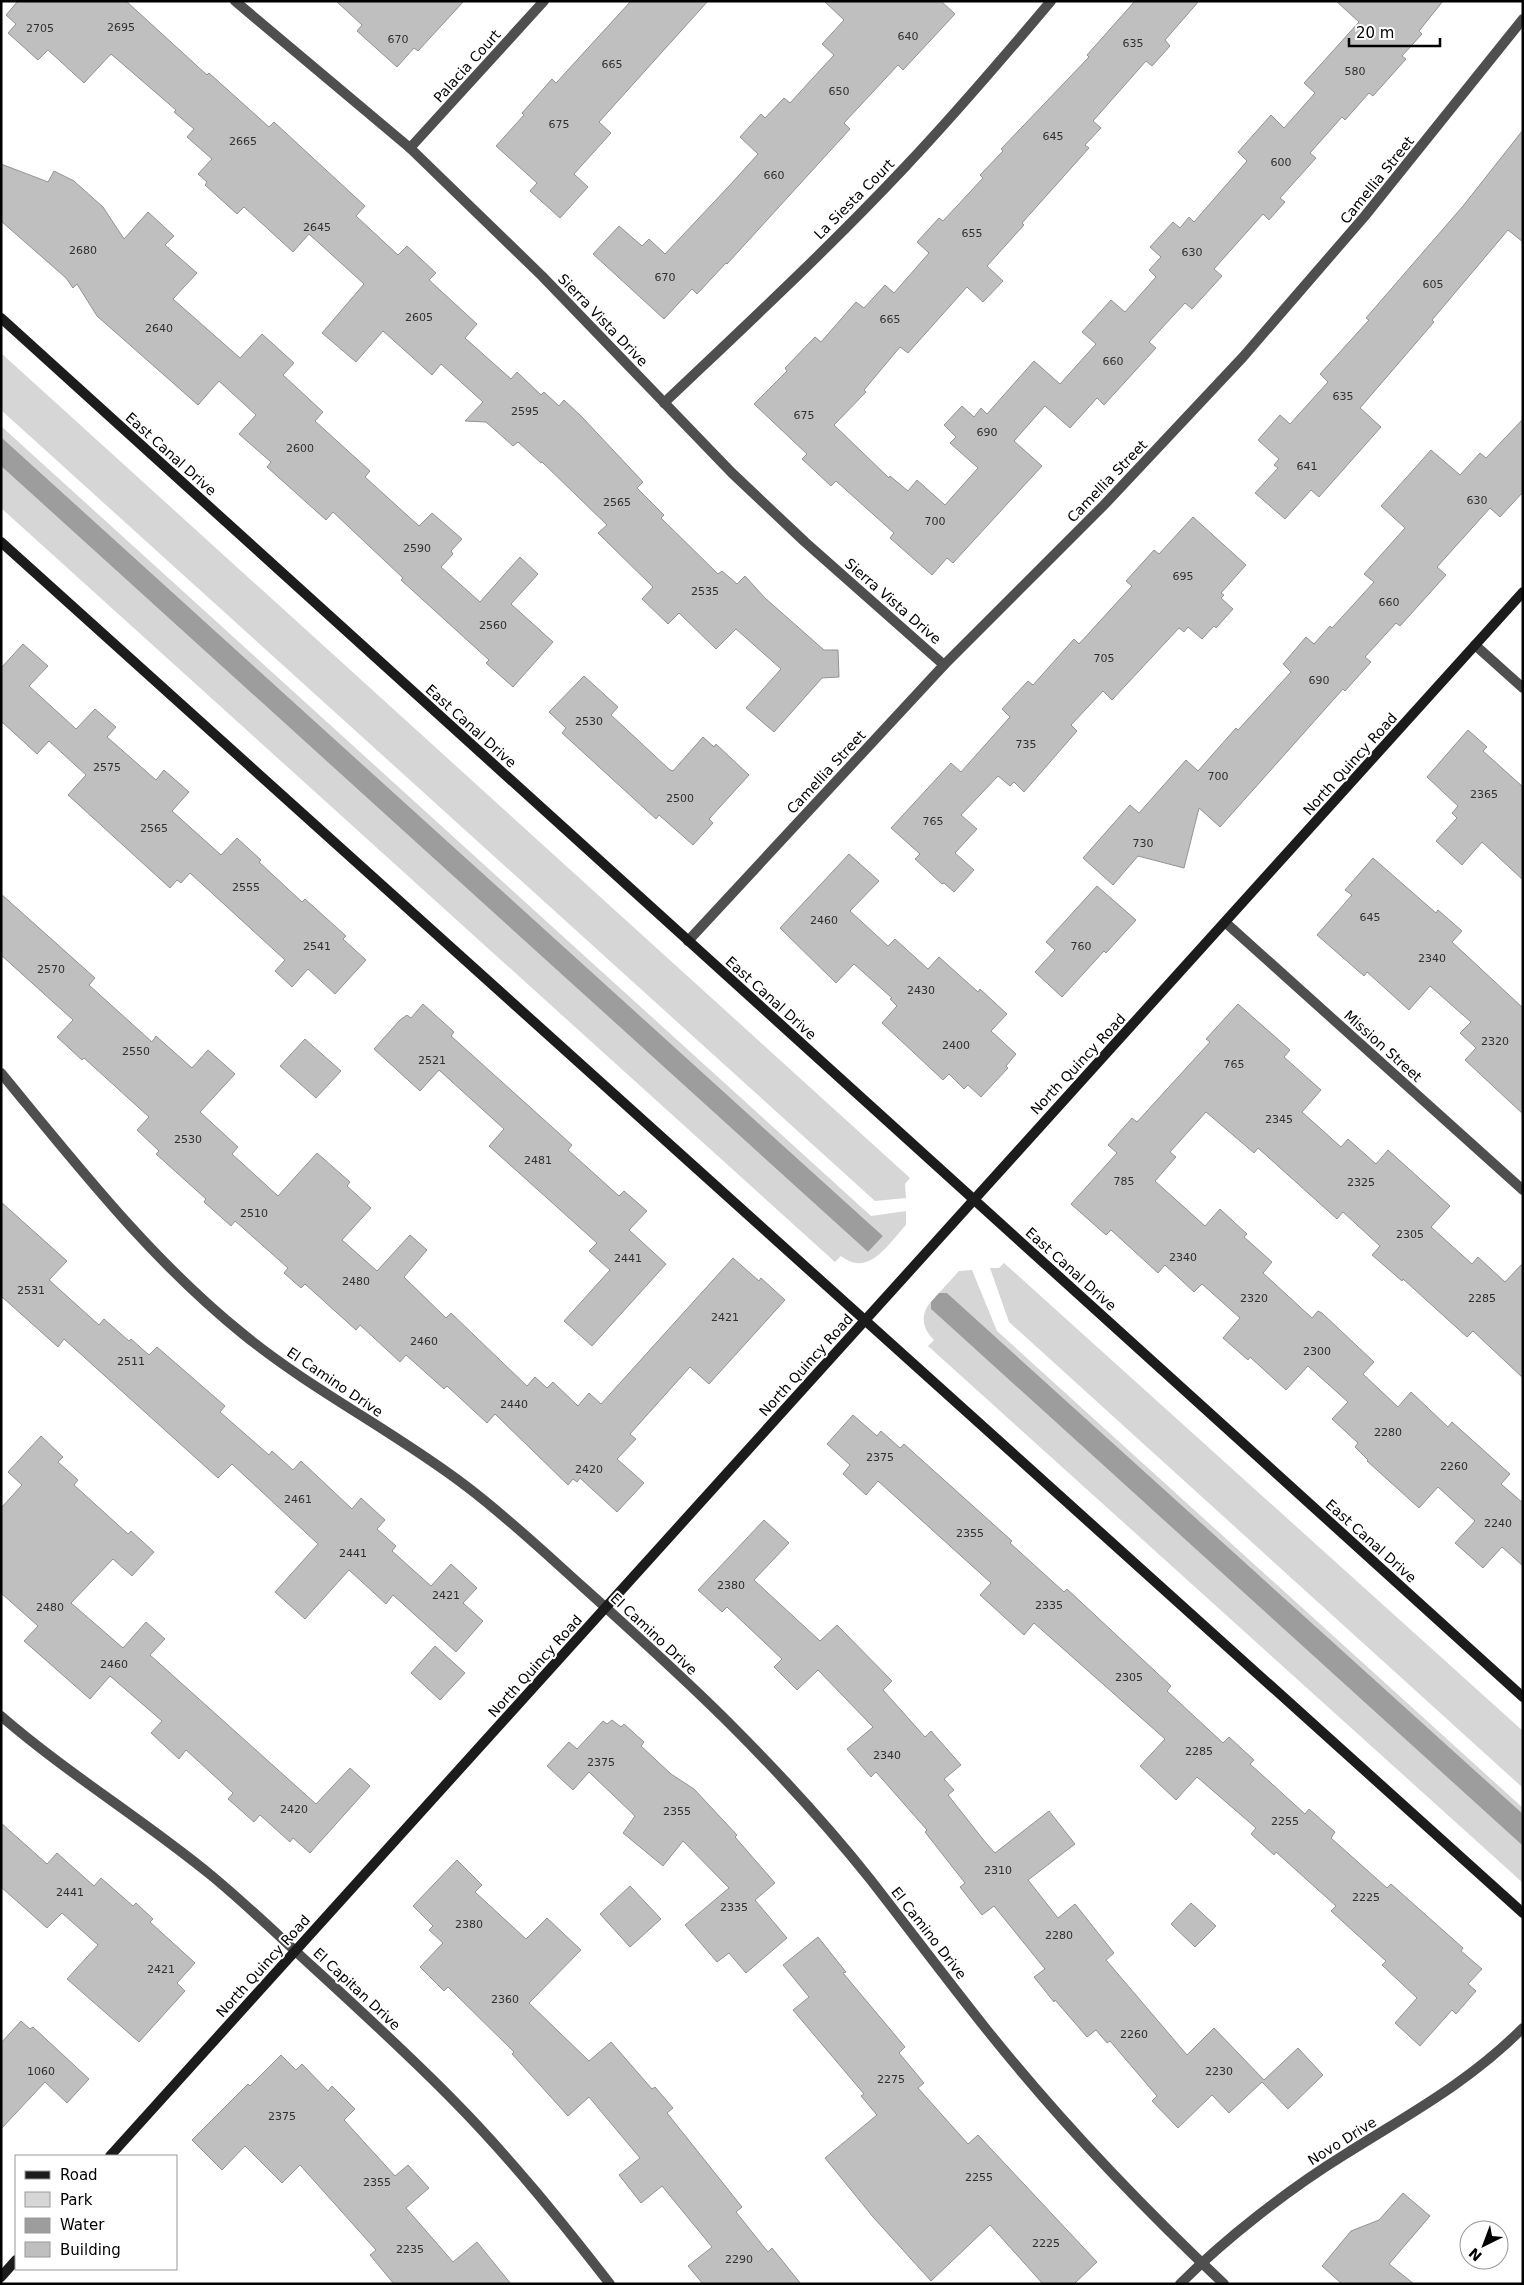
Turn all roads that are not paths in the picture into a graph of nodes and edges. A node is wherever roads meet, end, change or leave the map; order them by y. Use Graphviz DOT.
graph roads {
  1 [pos="235,1"];
  2 [pos="544,1"];
  3 [pos="1051,1"];
  4 [pos="1523,19"];
  5 [pos="410,148"];
  6 [pos="1,318"];
  7 [pos="664,403"];
  8 [pos="1,542"];
  9 [pos="1523,592"];
  10 [pos="1475,645"];
  11 [pos="944,665"];
  12 [pos="1523,688"];
  13 [pos="1226,923"];
  14 [pos="688,941"];
  15 [pos="1,1074"];
  16 [pos="1523,1190"];
  17 [pos="973,1199"];
  18 [pos="865,1320"];
  19 [pos="606,1608"];
  20 [pos="1523,1697"];
  21 [pos="1,1716"];
  22 [pos="1523,1913"];
  23 [pos="296,1951"];
  24 [pos="1523,2028"];
  25 [pos="111,2155"];
  26 [pos="15,2261"];
  27 [pos="1202,2263"];
  28 [pos="1,2277"];
  29 [pos="610,2284"];
  30 [pos="1180,2284"];
  31 [pos="1224,2284"];
  1 -- 5 [label="street, Sierra Vista Drive"];
  2 -- 5 [label="street, Palacia Court"];
  3 -- 7 [label="street, La Siesta Court"];
  4 -- 11 [label="street, Camellia Street"];
  5 -- 7 [label="street, Sierra Vista Drive"];
  6 -- 14 [label="main road, East Canal Drive"];
  7 -- 11 [label="street, Sierra Vista Drive"];
  8 -- 18 [label="main road"];
  9 -- 10 [label="main road, North Quincy Road"];
  10 -- 12 [label="street"];
  10 -- 13 [label="main road, North Quincy Road"];
  11 -- 14 [label="street, Camellia Street"];
  13 -- 16 [label="street, Mission Street"];
  13 -- 17 [label="main road, North Quincy Road"];
  14 -- 17 [label="main road, East Canal Drive"];
  15 -- 19 [label="street, El Camino Drive"];
  17 -- 18 [label="main road, North Quincy Road"];
  17 -- 20 [label="main road, East Canal Drive"];
  18 -- 19 [label="main road, North Quincy Road"];
  18 -- 22 [label="main road"];
  19 -- 23 [label="main road, North Quincy Road"];
  19 -- 27 [label="street, El Camino Drive"];
  21 -- 23 [label="street, El Capitan Drive"];
  23 -- 25 [label="main road, North Quincy Road"];
  23 -- 29 [label="street, El Capitan Drive"];
  24 -- 27 [label="street, Novo Drive"];
  26 -- 28 [label="main road"];
  27 -- 30 [label="street, Novo Drive"];
  27 -- 31 [label="street, El Camino Drive"];
}
